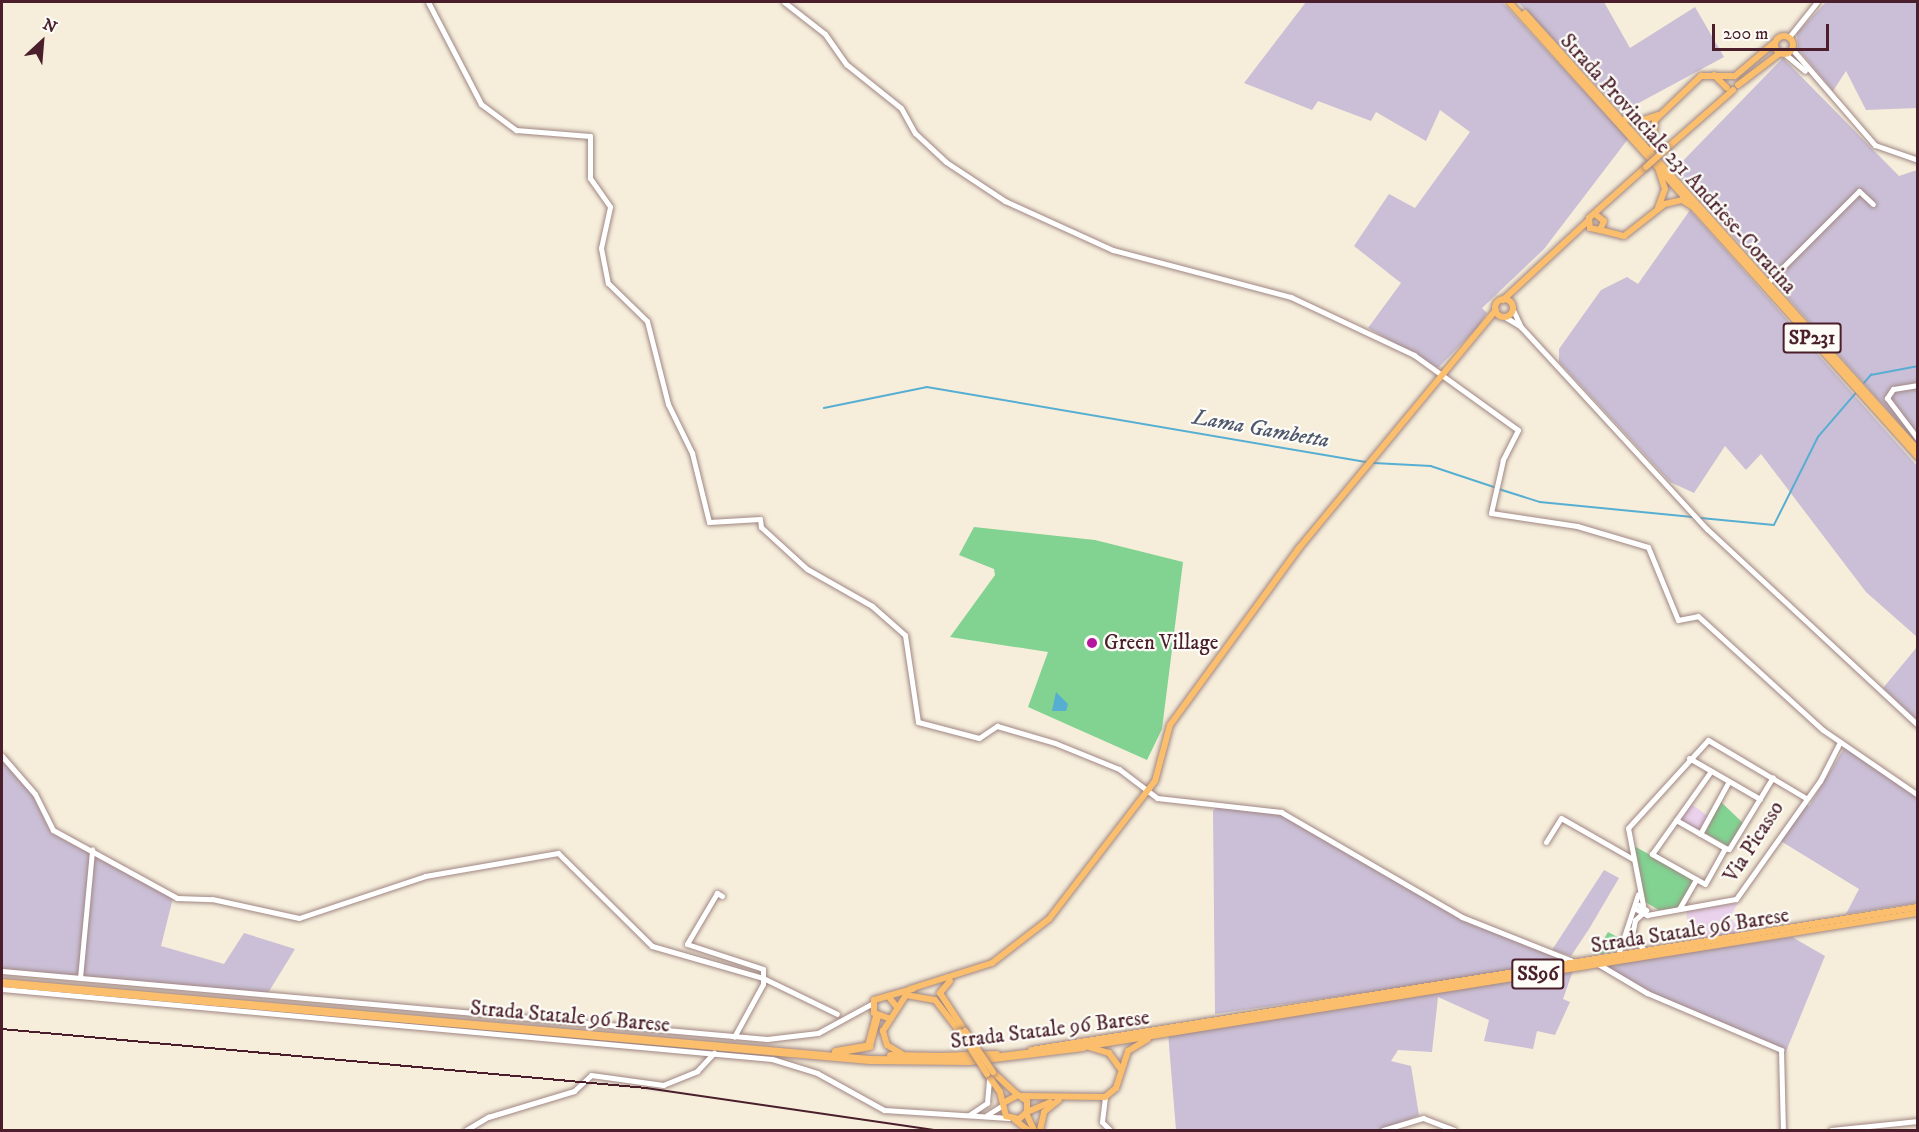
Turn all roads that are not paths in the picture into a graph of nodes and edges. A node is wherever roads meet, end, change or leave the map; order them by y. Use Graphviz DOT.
graph roads {
  1 [pos="428,2"];
  2 [pos="784,2"];
  3 [pos="1509,2"];
  4 [pos="1514,2"];
  5 [pos="1817,2"];
  6 [pos="1789,37"];
  7 [pos="1774,43"];
  8 [pos="1792,49"];
  9 [pos="1782,53"];
  10 [pos="1714,75"];
  11 [pos="1733,76"];
  12 [pos="1814,78"];
  13 [pos="1731,87"];
  14 [pos="1615,110"];
  15 [pos="1659,115"];
  16 [pos="1917,160"];
  17 [pos="1660,164"];
  18 [pos="1612,199"];
  19 [pos="1873,204"];
  20 [pos="1657,210"];
  21 [pos="1594,214"];
  22 [pos="1707,219"];
  23 [pos="1588,221"];
  24 [pos="1604,221"];
  25 [pos="1597,231"];
  26 [pos="1616,235"];
  27 [pos="1571,237"];
  28 [pos="1769,281"];
  29 [pos="1517,286"];
  30 [pos="1503,300"];
  31 [pos="1513,308"];
  32 [pos="1496,310"];
  33 [pos="1503,317"];
  34 [pos="1485,324"];
  35 [pos="1521,327"];
  36 [pos="1441,374"];
  37 [pos="1917,385"];
  38 [pos="1900,430"];
  39 [pos="1917,441"];
  40 [pos="1917,450"];
  41 [pos="1917,457"];
  42 [pos="1917,725"];
  43 [pos="1840,742"];
  44 [pos="2,756"];
  45 [pos="1689,758"];
  46 [pos="1711,771"];
  47 [pos="1773,777"];
  48 [pos="1729,781"];
  49 [pos="1147,791"];
  50 [pos="1917,795"];
  51 [pos="1804,797"];
  52 [pos="1760,799"];
  53 [pos="1676,820"];
  54 [pos="1700,834"];
  55 [pos="1546,842"];
  56 [pos="1725,848"];
  57 [pos="92,850"];
  58 [pos="1633,859"];
  59 [pos="1696,879"];
  60 [pos="1639,893"];
  61 [pos="722,896"];
  62 [pos="1643,905"];
  63 [pos="1917,908"];
  64 [pos="1636,909"];
  65 [pos="1679,909"];
  66 [pos="1663,912"];
  67 [pos="1917,912"];
  68 [pos="1642,915"];
  69 [pos="1649,951"];
  70 [pos="1615,957"];
  71 [pos="1576,962"];
  72 [pos="1598,964"];
  73 [pos="2,971"];
  74 [pos="2,978"];
  75 [pos="80,978"];
  76 [pos="763,978"];
  77 [pos="953,979"];
  78 [pos="2,983"];
  79 [pos="2,989"];
  80 [pos="910,989"];
  81 [pos="888,996"];
  82 [pos="873,1003"];
  83 [pos="896,1006"];
  84 [pos="947,1006"];
  85 [pos="861,1012"];
  86 [pos="837,1014"];
  87 [pos="875,1015"];
  88 [pos="888,1018"];
  89 [pos="743,1025"];
  90 [pos="962,1031"];
  91 [pos="1158,1035"];
  92 [pos="734,1037"];
  93 [pos="749,1038"];
  94 [pos="1083,1047"];
  95 [pos="836,1052"];
  96 [pos="704,1053"];
  97 [pos="714,1053"];
  98 [pos="943,1057"];
  99 [pos="705,1065"];
  100 [pos="1121,1072"];
  101 [pos="990,1073"];
  102 [pos="1020,1095"];
  103 [pos="1105,1097"];
  104 [pos="1059,1100"];
  105 [pos="1003,1104"];
  106 [pos="1027,1113"];
  107 [pos="964,1116"];
  108 [pos="983,1116"];
  109 [pos="1012,1119"];
  110 [pos="1917,1121"];
  111 [pos="466,1131"];
  112 [pos="1028,1131"];
  113 [pos="1034,1131"];
  114 [pos="1040,1131"];
  115 [pos="1110,1131"];
  116 [pos="1383,1131"];
  117 [pos="1454,1131"];
  118 [pos="1783,1131"];
  119 [pos="1831,1131"];
  1 -- 49 [label="street"];
  2 -- 36 [label="street"];
  3 -- 17 [label="main road, Strada Provinciale 231 Andriese-Coratina / SP231"];
  4 -- 14 [label="main road, Strada Provinciale 231 Andriese-Coratina / SP231"];
  5 -- 6 [label="street"];
  6 -- 7 [label="main road"];
  6 -- 8 [label="main road"];
  7 -- 9 [label="main road"];
  7 -- 11 [label="main road"];
  8 -- 9 [label="main road"];
  8 -- 12 [label="street"];
  9 -- 12 [label="street"];
  9 -- 13 [label="main road"];
  10 -- 11 [label="main road"];
  10 -- 13 [label="main road"];
  10 -- 15 [label="main road"];
  11 -- 13 [label="main road"];
  11 -- 13 [label="main road"];
  12 -- 16 [label="street"];
  13 -- 18 [label="main road, bridge"];
  14 -- 15 [label="main road"];
  14 -- 17 [label="main road, Strada Provinciale 231 Andriese-Coratina / SP231"];
  15 -- 17 [label="main road"];
  17 -- 20 [label="main road"];
  17 -- 22 [label="main road, Strada Provinciale 231 Andriese-Coratina / SP231"];
  17 -- 28 [label="main road, Strada Provinciale 231 Andriese-Coratina / SP231"];
  18 -- 21 [label="main road"];
  18 -- 24 [label="main road"];
  19 -- 28 [label="street"];
  20 -- 22 [label="main road"];
  20 -- 26 [label="main road"];
  21 -- 23 [label="main road"];
  21 -- 24 [label="main road"];
  22 -- 41 [label="main road, Strada Provinciale 231 Andriese-Coratina / SP231"];
  23 -- 25 [label="main road"];
  23 -- 27 [label="main road"];
  24 -- 25 [label="main road"];
  24 -- 26 [label="main road"];
  25 -- 26 [label="main road"];
  25 -- 27 [label="main road"];
  27 -- 29 [label="main road"];
  28 -- 38 [label="main road, Strada Provinciale 231 Andriese-Coratina / SP231"];
  29 -- 30 [label="main road"];
  29 -- 31 [label="main road"];
  30 -- 31 [label="main road"];
  30 -- 32 [label="main road"];
  31 -- 33 [label="main road"];
  31 -- 35 [label="street"];
  32 -- 33 [label="main road"];
  32 -- 34 [label="main road"];
  33 -- 34 [label="main road"];
  33 -- 35 [label="street"];
  34 -- 36 [label="main road"];
  35 -- 42 [label="street"];
  36 -- 43 [label="street"];
  36 -- 49 [label="main road"];
  37 -- 39 [label="street"];
  38 -- 39 [label="street"];
  38 -- 40 [label="main road, Strada Provinciale 231 Andriese-Coratina / SP231"];
  43 -- 50 [label="street"];
  43 -- 51 [label="street, Via Picasso"];
  44 -- 57 [label="street"];
  45 -- 46 [label="street"];
  45 -- 47 [label="street"];
  45 -- 58 [label="street"];
  46 -- 48 [label="street"];
  46 -- 53 [label="street"];
  47 -- 51 [label="street"];
  47 -- 52 [label="street"];
  48 -- 52 [label="street"];
  48 -- 54 [label="street"];
  49 -- 71 [label="street"];
  49 -- 77 [label="main road"];
  51 -- 65 [label="street, Via Picasso"];
  52 -- 56 [label="street"];
  53 -- 54 [label="street"];
  53 -- 59 [label="street"];
  54 -- 56 [label="street"];
  55 -- 58 [label="street"];
  56 -- 59 [label="street"];
  57 -- 75 [label="street"];
  57 -- 76 [label="street"];
  58 -- 60 [label="street"];
  59 -- 65 [label="street"];
  60 -- 62 [label="street"];
  60 -- 64 [label="street"];
  61 -- 76 [label="street"];
  62 -- 64 [label="street"];
  62 -- 66 [label="street"];
  62 -- 68 [label="street"];
  63 -- 69 [label="main road, Strada Statale 96 Barese / SS96"];
  64 -- 68 [label="street"];
  64 -- 70 [label="street"];
  65 -- 66 [label="street, Via Picasso"];
  66 -- 68 [label="street, Via Picasso"];
  67 -- 72 [label="main road, Strada Statale 96 Barese / SS96"];
  68 -- 69 [label="street"];
  69 -- 70 [label="main road, Strada Statale 96 Barese / SS96"];
  70 -- 71 [label="main road, Strada Statale 96 Barese / SS96"];
  71 -- 98 [label="main road, Strada Statale 96 Barese / SS96"];
  72 -- 91 [label="main road, Strada Statale 96 Barese / SS96"];
  72 -- 118 [label="street"];
  73 -- 75 [label="street"];
  74 -- 95 [label="highway, Strada Statale 96 Barese"];
  75 -- 92 [label="street"];
  76 -- 86 [label="street"];
  76 -- 89 [label="street"];
  77 -- 80 [label="main road"];
  77 -- 84 [label="main road"];
  78 -- 94 [label="highway, Strada Statale 96 Barese"];
  79 -- 96 [label="street"];
  80 -- 81 [label="main road"];
  80 -- 84 [label="main road"];
  81 -- 82 [label="main road"];
  81 -- 83 [label="main road"];
  82 -- 85 [label="street"];
  82 -- 87 [label="main road"];
  83 -- 88 [label="main road"];
  83 -- 90 [label="main road"];
  84 -- 90 [label="main road"];
  85 -- 87 [label="street"];
  85 -- 93 [label="street"];
  87 -- 88 [label="main road"];
  87 -- 95 [label="highway"];
  88 -- 98 [label="main road"];
  89 -- 92 [label="street"];
  89 -- 93 [label="street"];
  90 -- 101 [label="main road, bridge"];
  91 -- 94 [label="main road, Strada Statale 96 Barese / SS96"];
  91 -- 100 [label="main road"];
  92 -- 93 [label="street"];
  94 -- 100 [label="main road"];
  95 -- 98 [label="highway, Strada Statale 96 Barese"];
  96 -- 97 [label="street"];
  96 -- 99 [label="street"];
  97 -- 99 [label="street"];
  97 -- 107 [label="street"];
  99 -- 111 [label="street"];
  100 -- 103 [label="main road"];
  101 -- 102 [label="main road"];
  101 -- 105 [label="main road"];
  101 -- 107 [label="street"];
  102 -- 104 [label="main road"];
  102 -- 105 [label="main road"];
  102 -- 106 [label="main road"];
  103 -- 104 [label="main road"];
  103 -- 115 [label="street"];
  104 -- 106 [label="main road"];
  104 -- 114 [label="main road"];
  105 -- 108 [label="street"];
  105 -- 109 [label="main road"];
  106 -- 109 [label="main road"];
  106 -- 113 [label="main road"];
  107 -- 108 [label="street"];
  108 -- 109 [label="street"];
  109 -- 112 [label="main road"];
  110 -- 119 [label="street"];
  116 -- 117 [label="street"];
}
